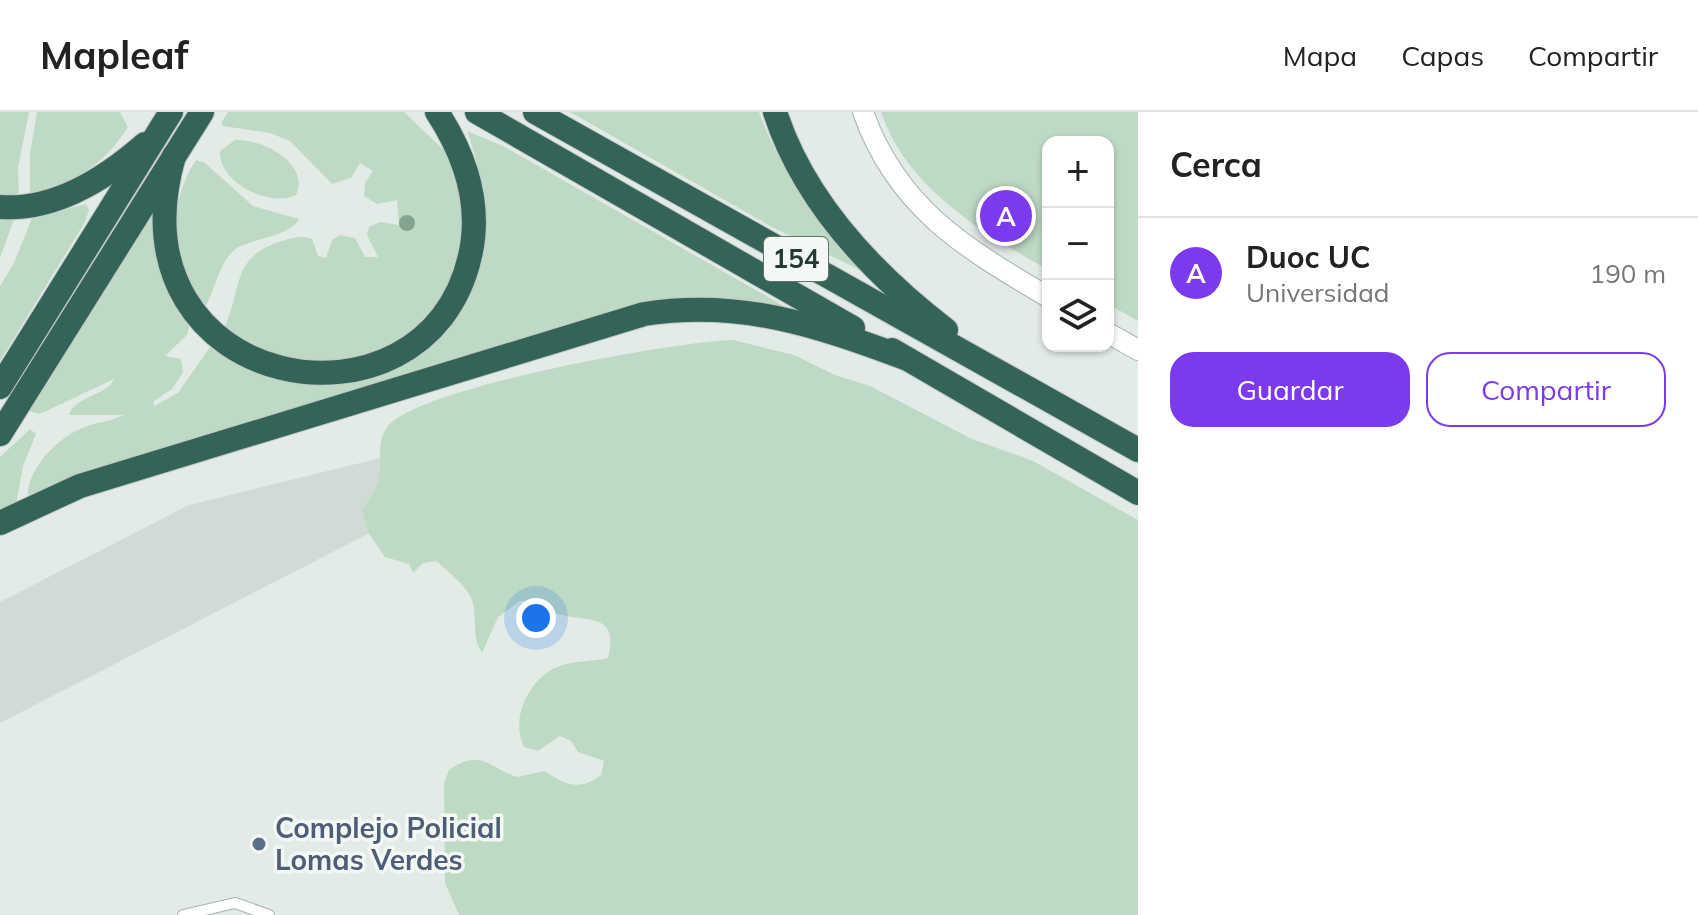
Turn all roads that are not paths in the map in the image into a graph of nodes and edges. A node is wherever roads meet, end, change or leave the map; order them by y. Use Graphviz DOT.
graph roads {
  1 [pos="202,112"];
  2 [pos="437,112"];
  3 [pos="477,112"];
  4 [pos="535,112"];
  5 [pos="775,112"];
  6 [pos="863,112"];
  7 [pos="165,122"];
  8 [pos="174,156"];
  9 [pos="0,207"];
  10 [pos="1042,293"];
  11 [pos="1114,336"];
  12 [pos="1138,350"];
  13 [pos="905,358"];
  14 [pos="0,387"];
  15 [pos="1057,406"];
  16 [pos="0,434"];
  17 [pos="1138,450"];
  18 [pos="1138,493"];
  19 [pos="0,523"];
  20 [pos="183,915"];
  21 [pos="269,915"];
  1 -- 8 [label="highway"];
  2 -- 8 [label="highway"];
  3 -- 13 [label="highway, 154"];
  4 -- 15 [label="highway, 154"];
  5 -- 15 [label="highway"];
  6 -- 10 [label="street"];
  7 -- 9 [label="highway"];
  7 -- 14 [label="highway"];
  8 -- 16 [label="highway"];
  11 -- 12 [label="street"];
  13 -- 18 [label="highway, 154"];
  13 -- 19 [label="highway"];
  15 -- 17 [label="highway, 154"];
  20 -- 21 [label="lane"];
}
